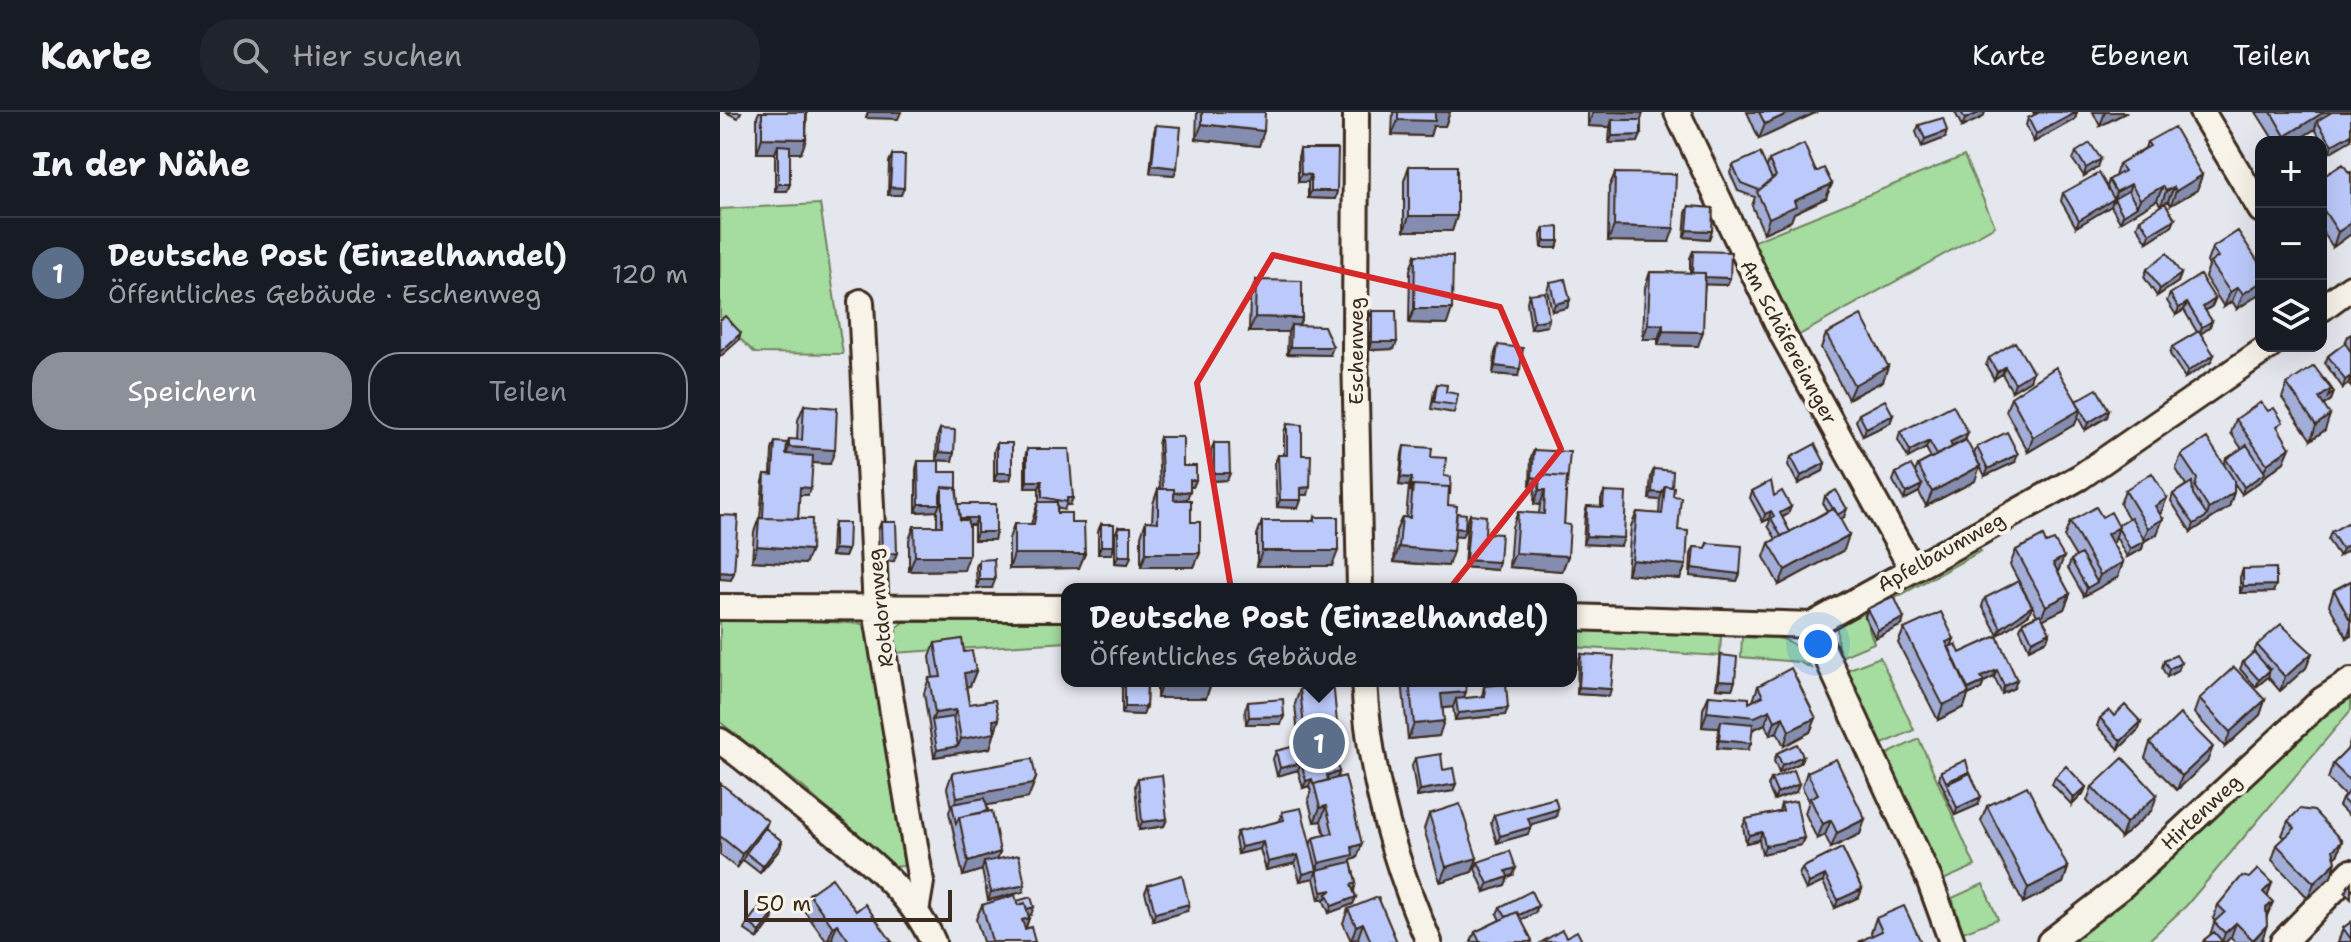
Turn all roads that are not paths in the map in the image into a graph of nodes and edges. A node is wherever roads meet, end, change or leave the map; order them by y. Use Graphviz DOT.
graph roads {
  1 [pos="1356,112"];
  2 [pos="1677,112"];
  3 [pos="2202,112"];
  4 [pos="2260,208"];
  5 [pos="2351,287"];
  6 [pos="861,302"];
  7 [pos="2327,304"];
  8 [pos="2261,352"];
  9 [pos="1911,567"];
  10 [pos="1360,583"];
  11 [pos="720,607"];
  12 [pos="1061,608"];
  13 [pos="876,610"];
  14 [pos="1577,617"];
  15 [pos="1812,625"];
  16 [pos="2351,681"];
  17 [pos="1365,687"];
  18 [pos="720,741"];
  19 [pos="2351,872"];
  20 [pos="916,912"];
  21 [pos="933,942"];
  22 [pos="1429,942"];
  23 [pos="1952,942"];
  24 [pos="2050,942"];
  25 [pos="2283,942"];
  1 -- 10 [label="street, Eschenweg"];
  2 -- 9 [label="street, Am Schäfereianger"];
  3 -- 4 [label="street"];
  5 -- 7 [label="street"];
  6 -- 13 [label="street, Rotdornweg"];
  8 -- 9 [label="street, Apfelbaumweg"];
  9 -- 15 [label="street, Apfelbaumweg"];
  11 -- 13 [label="street"];
  12 -- 13 [label="street"];
  13 -- 20 [label="street, Rotdornweg"];
  14 -- 15 [label="street"];
  15 -- 23 [label="street"];
  16 -- 24 [label="street, Hirtenweg"];
  17 -- 22 [label="street"];
  18 -- 20 [label="street"];
  19 -- 25 [label="street"];
  20 -- 21 [label="street"];
}
